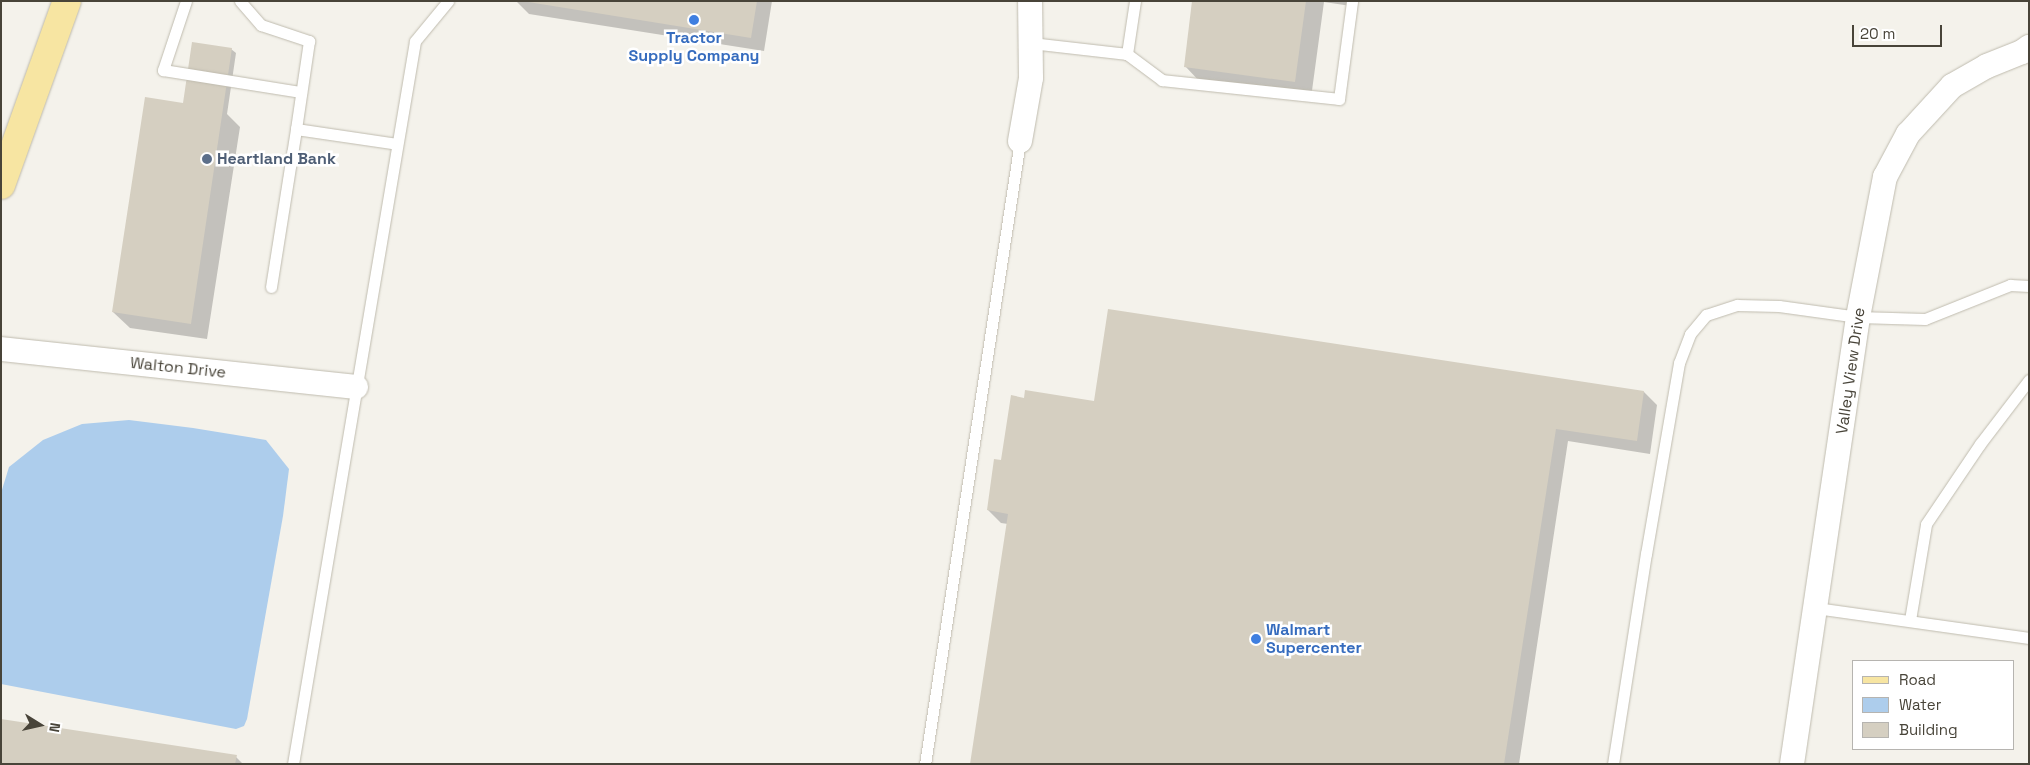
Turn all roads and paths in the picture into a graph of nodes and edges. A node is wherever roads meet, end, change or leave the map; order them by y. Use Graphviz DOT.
graph roads {
  1 [pos="67,1"];
  2 [pos="186,1"];
  3 [pos="240,1"];
  4 [pos="448,1"];
  5 [pos="1030,1"];
  6 [pos="1136,1"];
  7 [pos="1352,1"];
  8 [pos="1031,43"];
  9 [pos="2029,47"];
  10 [pos="1127,54"];
  11 [pos="301,92"];
  12 [pos="296,129"];
  13 [pos="1020,141"];
  14 [pos="397,144"];
  15 [pos="1,185"];
  16 [pos="2029,286"];
  17 [pos="270,287"];
  18 [pos="1858,316"];
  19 [pos="1,349"];
  20 [pos="2029,380"];
  21 [pos="356,387"];
  22 [pos="1816,608"];
  23 [pos="1910,620"];
  24 [pos="2029,638"];
  25 [pos="293,764"];
  26 [pos="925,764"];
  27 [pos="1613,764"];
  28 [pos="1792,764"];
  1 -- 15 [label="main road"];
  2 -- 11 [label="lane"];
  3 -- 11 [label="lane"];
  4 -- 14 [label="lane"];
  5 -- 8 [label="street"];
  6 -- 10 [label="lane"];
  7 -- 10 [label="lane"];
  8 -- 10 [label="lane"];
  8 -- 13 [label="street"];
  9 -- 18 [label="street, Valley View Drive"];
  11 -- 12 [label="lane"];
  12 -- 14 [label="lane"];
  12 -- 17 [label="lane"];
  13 -- 26 [label="lane"];
  14 -- 21 [label="lane"];
  16 -- 18 [label="lane"];
  18 -- 22 [label="street, Valley View Drive"];
  18 -- 27 [label="lane"];
  19 -- 21 [label="street, Walton Drive"];
  20 -- 23 [label="lane"];
  21 -- 25 [label="lane"];
  22 -- 23 [label="lane"];
  22 -- 28 [label="street, Valley View Drive"];
  23 -- 24 [label="lane"];
}
